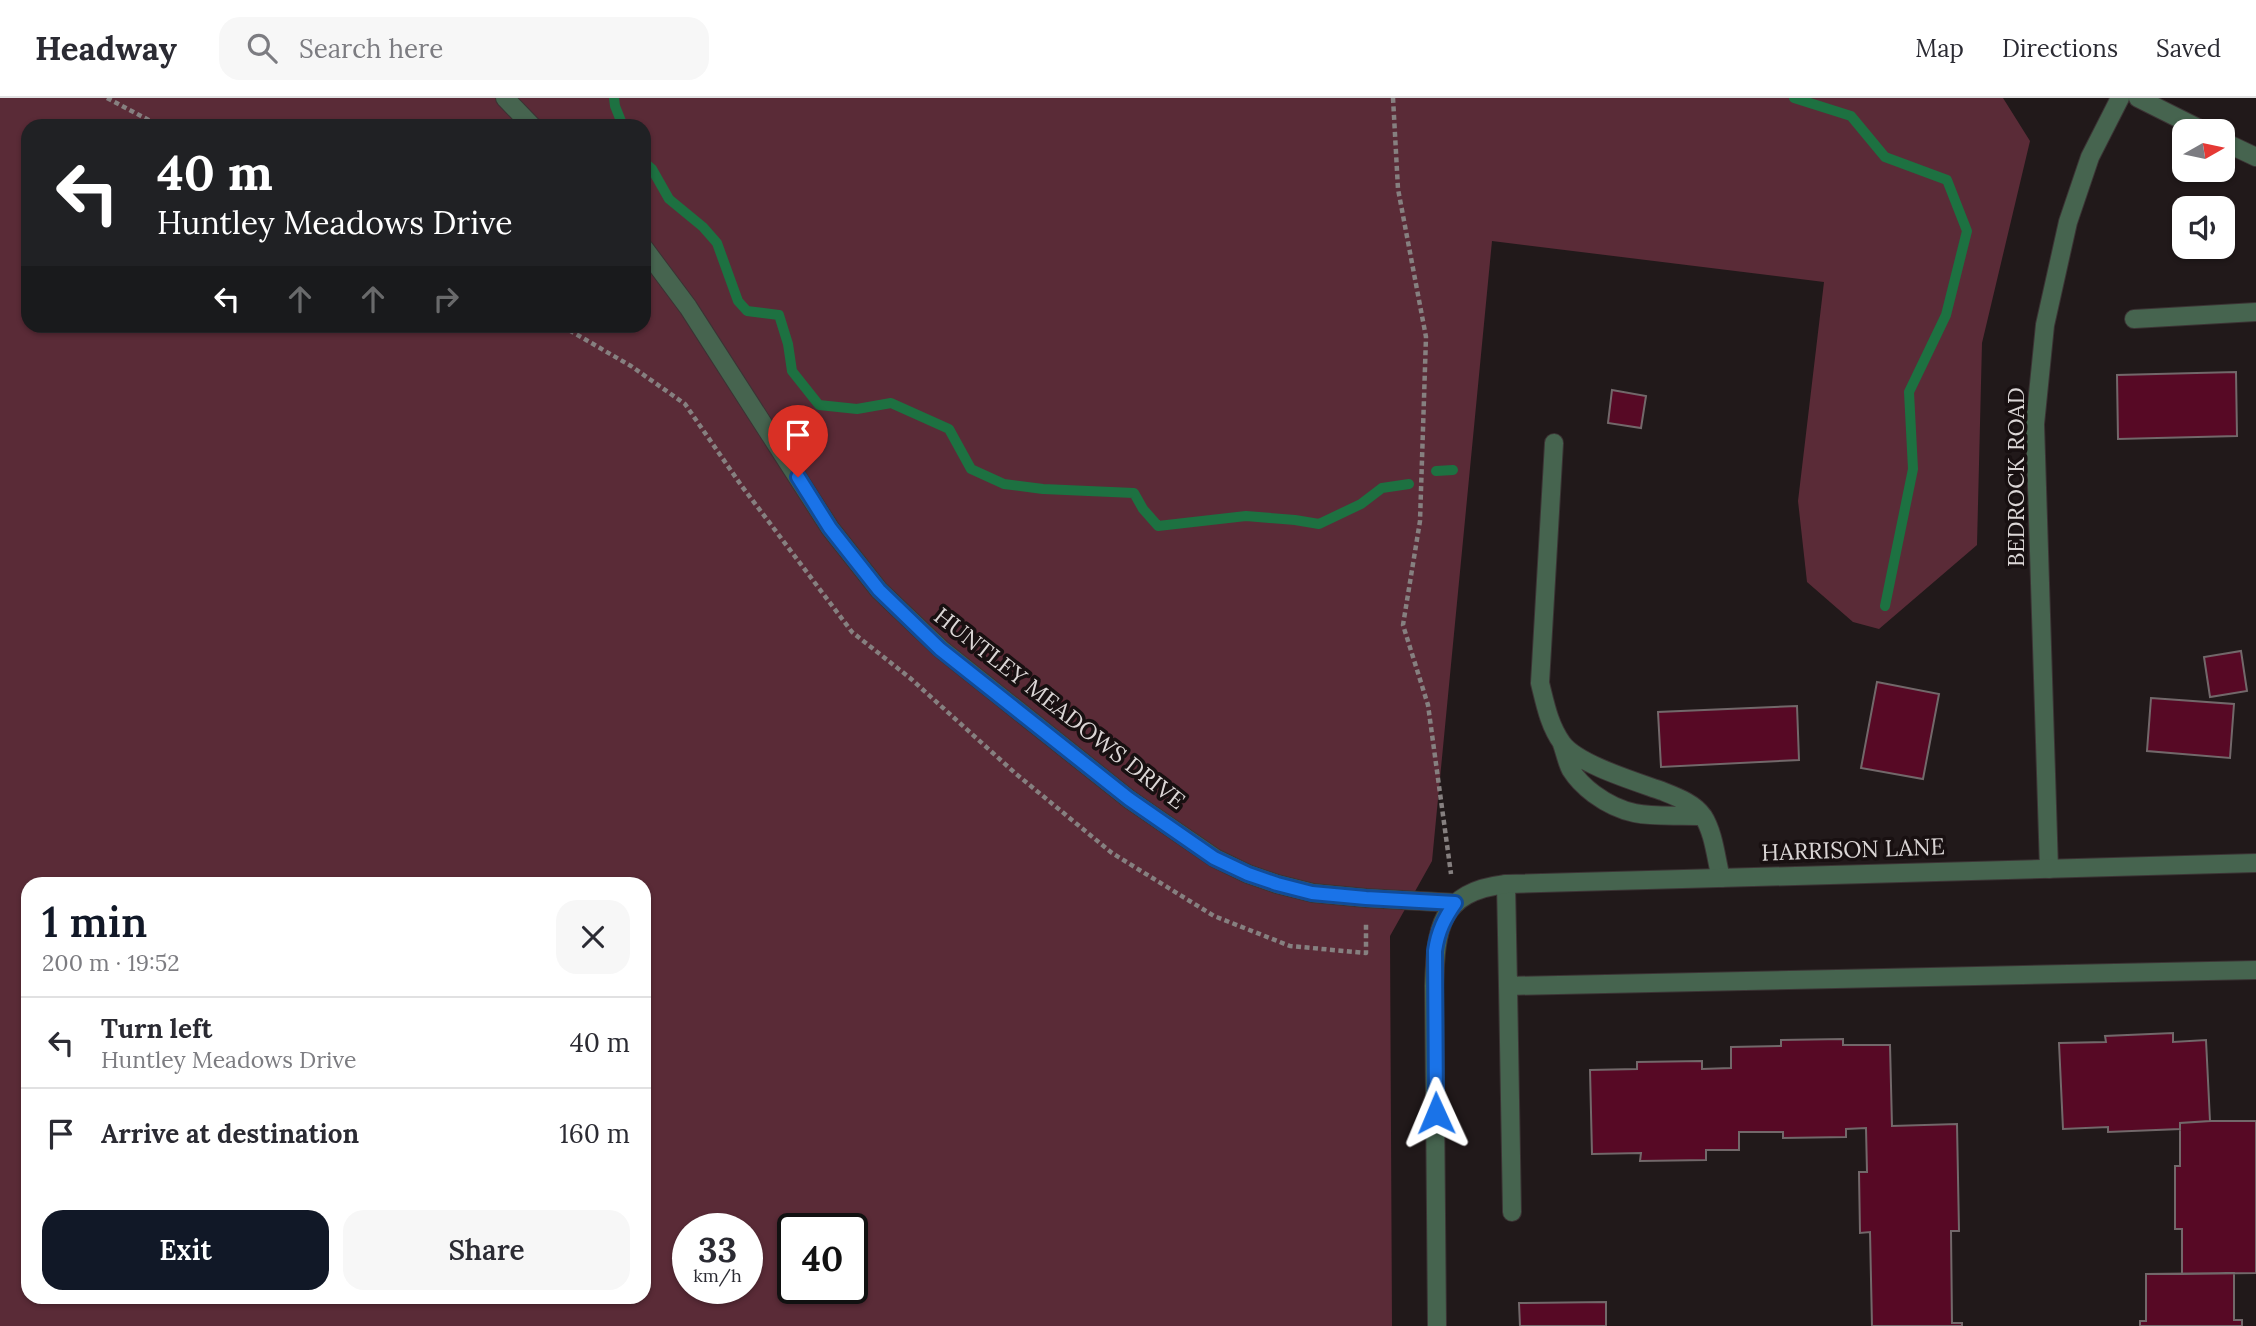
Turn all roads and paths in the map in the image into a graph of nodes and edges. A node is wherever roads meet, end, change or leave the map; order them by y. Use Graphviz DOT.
graph roads {
  1 [pos="107,98"];
  2 [pos="505,98"];
  3 [pos="1393,98"];
  4 [pos="2120,98"];
  5 [pos="2138,98"];
  6 [pos="147,119"];
  7 [pos="525,119"];
  8 [pos="2180,119"];
  9 [pos="2235,147"];
  10 [pos="2256,157"];
  11 [pos="651,257"];
  12 [pos="2256,312"];
  13 [pos="2134,319"];
  14 [pos="1553,443"];
  15 [pos="1562,744"];
  16 [pos="1703,816"];
  17 [pos="2256,863"];
  18 [pos="2049,869"];
  19 [pos="1721,878"];
  20 [pos="1506,884"];
  21 [pos="1455,903"];
  22 [pos="2256,970"];
  23 [pos="1508,986"];
  24 [pos="1512,1212"];
  25 [pos="1437,1326"];
  1 -- 6 [label="path"];
  2 -- 7 [label="street"];
  3 -- 21 [label="path"];
  4 -- 18 [label="street, BEDROCK ROAD"];
  5 -- 8 [label="street"];
  9 -- 10 [label="street"];
  11 -- 21 [label="street, HUNTLEY MEADOWS DRIVE"];
  12 -- 13 [label="street"];
  14 -- 15 [label="street"];
  15 -- 16 [label="street"];
  15 -- 16 [label="street"];
  16 -- 19 [label="street"];
  17 -- 18 [label="street, HARRISON LANE"];
  18 -- 19 [label="street, HARRISON LANE"];
  19 -- 20 [label="street, HARRISON LANE"];
  20 -- 21 [label="street, HARRISON LANE"];
  20 -- 23 [label="street"];
  21 -- 25 [label="street"];
  22 -- 23 [label="street"];
  23 -- 24 [label="street"];
}
